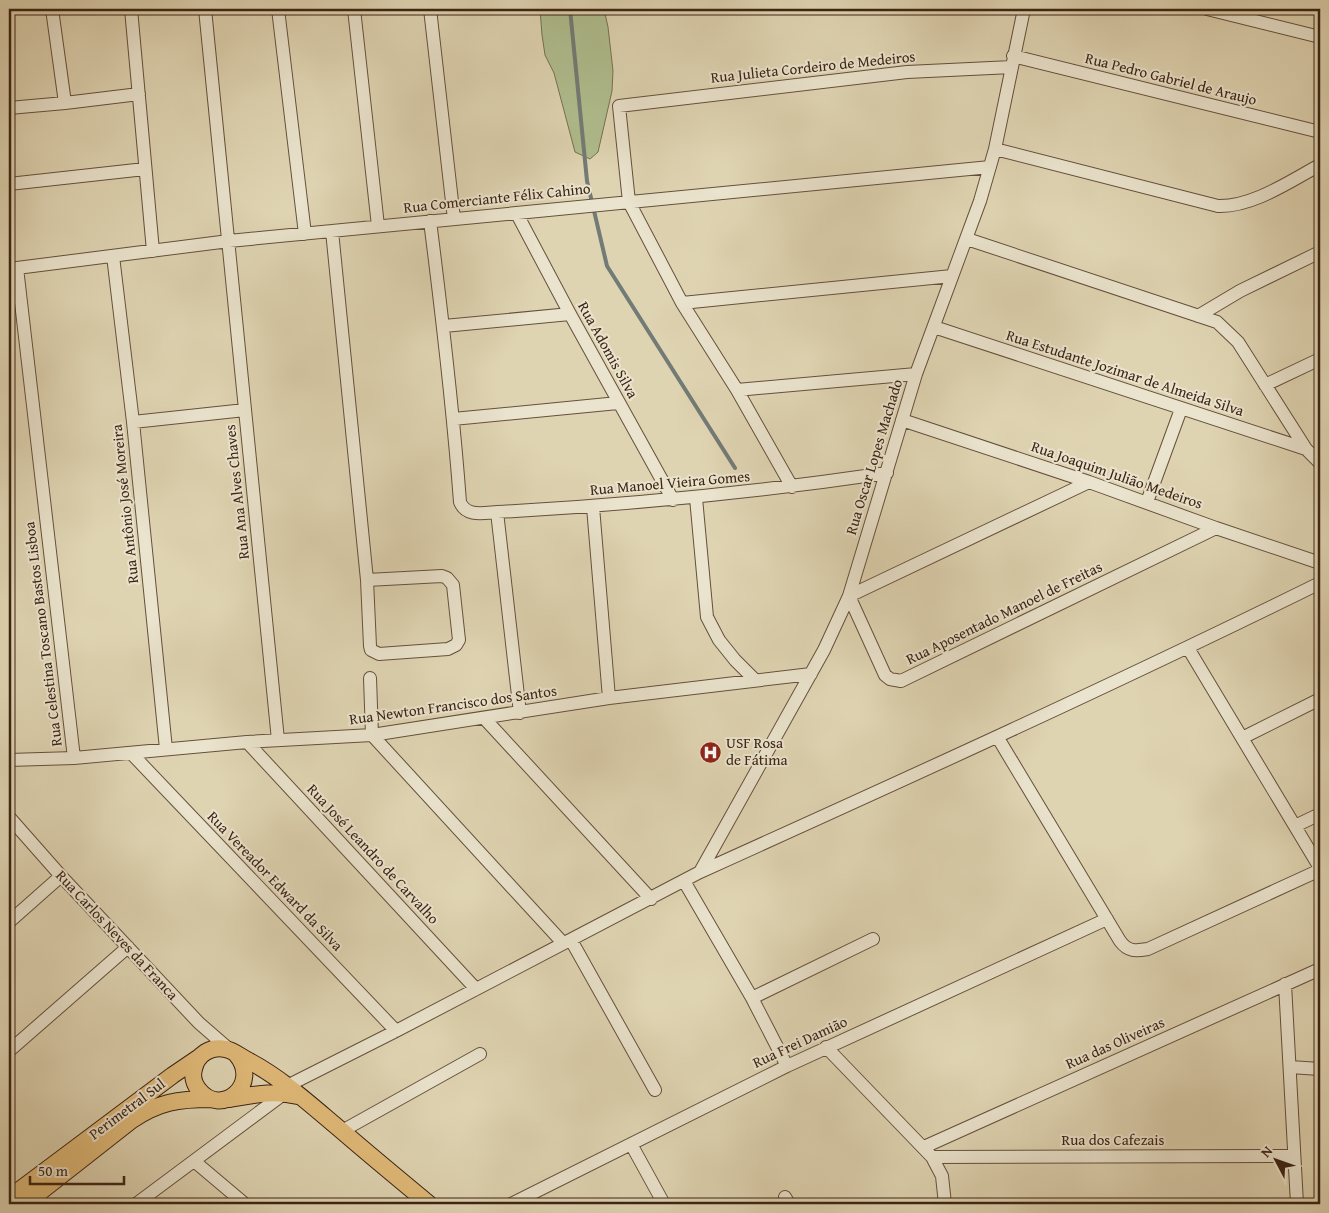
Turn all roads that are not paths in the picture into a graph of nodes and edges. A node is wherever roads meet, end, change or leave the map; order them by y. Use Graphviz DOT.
graph roads {
  1 [pos="52,9"];
  2 [pos="130,9"];
  3 [pos="205,9"];
  4 [pos="278,9"];
  5 [pos="354,9"];
  6 [pos="430,9"];
  7 [pos="1024,9"];
  8 [pos="1207,9"];
  9 [pos="1243,13"];
  10 [pos="1320,37"];
  11 [pos="1013,62"];
  12 [pos="139,94"];
  13 [pos="65,103"];
  14 [pos="9,108"];
  15 [pos="1320,132"];
  16 [pos="995,149"];
  17 [pos="1320,165"];
  18 [pos="990,167"];
  19 [pos="145,169"];
  20 [pos="9,184"];
  21 [pos="629,202"];
  22 [pos="517,214"];
  23 [pos="454,219"];
  24 [pos="430,221"];
  25 [pos="378,226"];
  26 [pos="332,231"];
  27 [pos="304,234"];
  28 [pos="967,239"];
  29 [pos="229,241"];
  30 [pos="152,251"];
  31 [pos="1320,252"];
  32 [pos="113,256"];
  33 [pos="13,268"];
  34 [pos="952,276"];
  35 [pos="682,303"];
  36 [pos="570,314"];
  37 [pos="1198,316"];
  38 [pos="444,326"];
  39 [pos="934,327"];
  40 [pos="1320,359"];
  41 [pos="916,374"];
  42 [pos="1265,385"];
  43 [pos="737,390"];
  44 [pos="618,403"];
  45 [pos="1181,409"];
  46 [pos="245,410"];
  47 [pos="453,420"];
  48 [pos="902,420"];
  49 [pos="133,422"];
  50 [pos="1306,449"];
  51 [pos="1320,463"];
  52 [pos="887,473"];
  53 [pos="1089,482"];
  54 [pos="792,487"];
  55 [pos="696,498"];
  56 [pos="673,500"];
  57 [pos="1147,502"];
  58 [pos="593,507"];
  59 [pos="497,512"];
  60 [pos="1216,528"];
  61 [pos="1320,563"];
  62 [pos="367,580"];
  63 [pos="1320,583"];
  64 [pos="849,596"];
  65 [pos="1188,648"];
  66 [pos="812,674"];
  67 [pos="370,678"];
  68 [pos="754,680"];
  69 [pos="609,698"];
  70 [pos="1320,699"];
  71 [pos="520,713"];
  72 [pos="484,718"];
  73 [pos="372,735"];
  74 [pos="998,738"];
  75 [pos="1242,738"];
  76 [pos="278,740"];
  77 [pos="247,742"];
  78 [pos="166,749"];
  79 [pos="131,753"];
  80 [pos="74,758"];
  81 [pos="9,760"];
  82 [pos="1320,814"];
  83 [pos="9,817"];
  84 [pos="1295,826"];
  85 [pos="1320,869"];
  86 [pos="700,872"];
  87 [pos="61,876"];
  88 [pos="684,881"];
  89 [pos="651,899"];
  90 [pos="1107,919"];
  91 [pos="9,922"];
  92 [pos="872,939"];
  93 [pos="567,942"];
  94 [pos="128,947"];
  95 [pos="1320,969"];
  96 [pos="1285,984"];
  97 [pos="476,989"];
  98 [pos="752,998"];
  99 [pos="199,1023"];
  100 [pos="396,1032"];
  101 [pos="826,1047"];
  102 [pos="9,1051"];
  103 [pos="232,1052"];
  104 [pos="480,1054"];
  105 [pos="200,1056"];
  106 [pos="787,1066"];
  107 [pos="1290,1067"];
  108 [pos="1320,1069"];
  109 [pos="286,1089"];
  110 [pos="655,1090"];
  111 [pos="218,1099"];
  112 [pos="342,1131"];
  113 [pos="630,1144"];
  114 [pos="928,1152"];
  115 [pos="1294,1156"];
  116 [pos="194,1161"];
  117 [pos="9,1198"];
  118 [pos="25,1204"];
  119 [pos="136,1204"];
  120 [pos="245,1204"];
  121 [pos="430,1204"];
  122 [pos="511,1204"];
  123 [pos="664,1204"];
  124 [pos="945,1204"];
  125 [pos="1297,1204"];
  1 -- 13 [label="street"];
  2 -- 12 [label="street"];
  3 -- 29 [label="street, Rua Ana Alves Chaves"];
  4 -- 27 [label="street"];
  5 -- 25 [label="street"];
  6 -- 23 [label="street"];
  7 -- 11 [label="street, Rua Oscar Lopes Machado"];
  8 -- 9 [label="street"];
  9 -- 10 [label="street"];
  11 -- 15 [label="street, Rua Pedro Gabriel de Araujo"];
  11 -- 16 [label="street, Rua Oscar Lopes Machado"];
  11 -- 21 [label="street, Rua Julieta Cordeiro de Medeiros"];
  12 -- 13 [label="street"];
  12 -- 19 [label="street"];
  13 -- 14 [label="street"];
  16 -- 17 [label="street"];
  16 -- 18 [label="street, Rua Oscar Lopes Machado"];
  18 -- 21 [label="street, Rua Comerciante Félix Cahino"];
  18 -- 28 [label="street, Rua Oscar Lopes Machado"];
  19 -- 20 [label="street"];
  19 -- 30 [label="street"];
  21 -- 22 [label="street, Rua Comerciante Félix Cahino"];
  21 -- 35 [label="street"];
  22 -- 23 [label="street, Rua Comerciante Félix Cahino"];
  22 -- 36 [label="street, Rua Adomis Silva"];
  23 -- 24 [label="street, Rua Comerciante Félix Cahino"];
  24 -- 25 [label="street, Rua Comerciante Félix Cahino"];
  24 -- 38 [label="street"];
  25 -- 26 [label="street, Rua Comerciante Félix Cahino"];
  26 -- 27 [label="street, Rua Comerciante Félix Cahino"];
  26 -- 62 [label="street"];
  27 -- 29 [label="street, Rua Comerciante Félix Cahino"];
  28 -- 34 [label="street, Rua Oscar Lopes Machado"];
  28 -- 37 [label="street"];
  29 -- 30 [label="street, Rua Comerciante Félix Cahino"];
  29 -- 46 [label="street, Rua Ana Alves Chaves"];
  30 -- 32 [label="street, Rua Comerciante Félix Cahino"];
  31 -- 37 [label="street"];
  32 -- 33 [label="street, Rua Comerciante Félix Cahino"];
  32 -- 49 [label="street, Rua Antônio José Moreira"];
  33 -- 80 [label="street, Rua Celestina Toscano Bastos Lisboa"];
  34 -- 35 [label="street"];
  34 -- 39 [label="street, Rua Oscar Lopes Machado"];
  35 -- 43 [label="street"];
  36 -- 38 [label="street"];
  36 -- 44 [label="street, Rua Adomis Silva"];
  37 -- 42 [label="street"];
  38 -- 47 [label="street"];
  39 -- 41 [label="street, Rua Oscar Lopes Machado"];
  39 -- 45 [label="street, Rua Estudante Jozimar de Almeida Silva"];
  40 -- 42 [label="street"];
  41 -- 43 [label="street"];
  41 -- 48 [label="street, Rua Oscar Lopes Machado"];
  42 -- 50 [label="street"];
  43 -- 54 [label="street"];
  44 -- 47 [label="street"];
  44 -- 56 [label="street, Rua Adomis Silva"];
  45 -- 50 [label="street, Rua Estudante Jozimar de Almeida Silva"];
  45 -- 57 [label="street"];
  46 -- 49 [label="street"];
  46 -- 76 [label="street, Rua Ana Alves Chaves"];
  47 -- 59 [label="street, Rua Manoel Vieira Gomes"];
  48 -- 52 [label="street, Rua Oscar Lopes Machado"];
  48 -- 53 [label="street, Rua Joaquim Julião Medeiros"];
  49 -- 78 [label="street, Rua Antônio José Moreira"];
  50 -- 51 [label="street"];
  52 -- 54 [label="street, Rua Manoel Vieira Gomes"];
  52 -- 64 [label="street, Rua Oscar Lopes Machado"];
  53 -- 57 [label="street, Rua Joaquim Julião Medeiros"];
  53 -- 64 [label="street"];
  54 -- 55 [label="street, Rua Manoel Vieira Gomes"];
  55 -- 56 [label="street, Rua Manoel Vieira Gomes"];
  55 -- 68 [label="street"];
  56 -- 58 [label="street, Rua Manoel Vieira Gomes"];
  57 -- 60 [label="street, Rua Joaquim Julião Medeiros"];
  58 -- 59 [label="street, Rua Manoel Vieira Gomes"];
  58 -- 69 [label="street"];
  59 -- 71 [label="street"];
  60 -- 61 [label="street, Rua Joaquim Julião Medeiros"];
  60 -- 64 [label="street, Rua Aposentado Manoel de Freitas"];
  62 -- 62 [label="street"];
  63 -- 65 [label="street"];
  64 -- 66 [label="street, Rua Oscar Lopes Machado"];
  65 -- 74 [label="street"];
  65 -- 75 [label="street"];
  66 -- 68 [label="street, Rua Newton Francisco dos Santos"];
  66 -- 86 [label="street, Rua Oscar Lopes Machado"];
  67 -- 73 [label="street"];
  68 -- 69 [label="street, Rua Newton Francisco dos Santos"];
  69 -- 71 [label="street, Rua Newton Francisco dos Santos"];
  70 -- 75 [label="street"];
  71 -- 72 [label="street, Rua Newton Francisco dos Santos"];
  72 -- 73 [label="street, Rua Newton Francisco dos Santos"];
  72 -- 89 [label="street"];
  73 -- 76 [label="street, Rua Newton Francisco dos Santos"];
  73 -- 93 [label="street"];
  74 -- 86 [label="street"];
  74 -- 90 [label="street"];
  75 -- 84 [label="street"];
  76 -- 77 [label="street, Rua Newton Francisco dos Santos"];
  77 -- 78 [label="street, Rua Newton Francisco dos Santos"];
  77 -- 97 [label="street, Rua José Leandro de Carvalho"];
  78 -- 79 [label="street, Rua Newton Francisco dos Santos"];
  79 -- 80 [label="street, Rua Newton Francisco dos Santos"];
  79 -- 100 [label="street, Rua Vereador Edward da Silva"];
  80 -- 81 [label="street, Rua Newton Francisco dos Santos"];
  82 -- 84 [label="street"];
  83 -- 87 [label="street, Rua Carlos Neves da Franca"];
  84 -- 85 [label="street"];
  85 -- 90 [label="street"];
  86 -- 88 [label="street"];
  87 -- 91 [label="street"];
  87 -- 94 [label="street, Rua Carlos Neves da Franca"];
  88 -- 89 [label="street"];
  88 -- 98 [label="street"];
  89 -- 93 [label="street"];
  90 -- 101 [label="street, Rua Frei Damião"];
  92 -- 98 [label="street"];
  93 -- 97 [label="street"];
  93 -- 110 [label="street"];
  94 -- 99 [label="street, Rua Carlos Neves da Franca"];
  94 -- 102 [label="street"];
  95 -- 96 [label="street, Rua das Oliveiras"];
  96 -- 107 [label="street"];
  96 -- 114 [label="street, Rua das Oliveiras"];
  97 -- 100 [label="street"];
  98 -- 106 [label="street"];
  99 -- 103 [label="street, Rua Carlos Neves da Franca"];
  99 -- 105 [label="street"];
  100 -- 109 [label="street"];
  101 -- 106 [label="street, Rua Frei Damião"];
  101 -- 114 [label="street"];
  103 -- 105 [label="main road"];
  103 -- 109 [label="main road, Rua Carlos Neves da Franca"];
  103 -- 111 [label="main road"];
  104 -- 112 [label="street"];
  105 -- 111 [label="main road"];
  105 -- 117 [label="main road, Perimetral Sul"];
  106 -- 113 [label="street, Rua Frei Damião"];
  107 -- 108 [label="street"];
  107 -- 115 [label="street"];
  109 -- 111 [label="main road, Perimetral Sul"];
  109 -- 112 [label="main road, Rua Carlos Neves da Franca"];
  109 -- 116 [label="street"];
  111 -- 118 [label="main road, Perimetral Sul"];
  112 -- 121 [label="main road, Rua Carlos Neves da Franca"];
  113 -- 122 [label="street, Rua Frei Damião"];
  113 -- 123 [label="street"];
  114 -- 115 [label="street, Rua dos Cafezais"];
  114 -- 124 [label="street"];
  115 -- 125 [label="street"];
  116 -- 119 [label="street"];
  116 -- 120 [label="street"];
}
